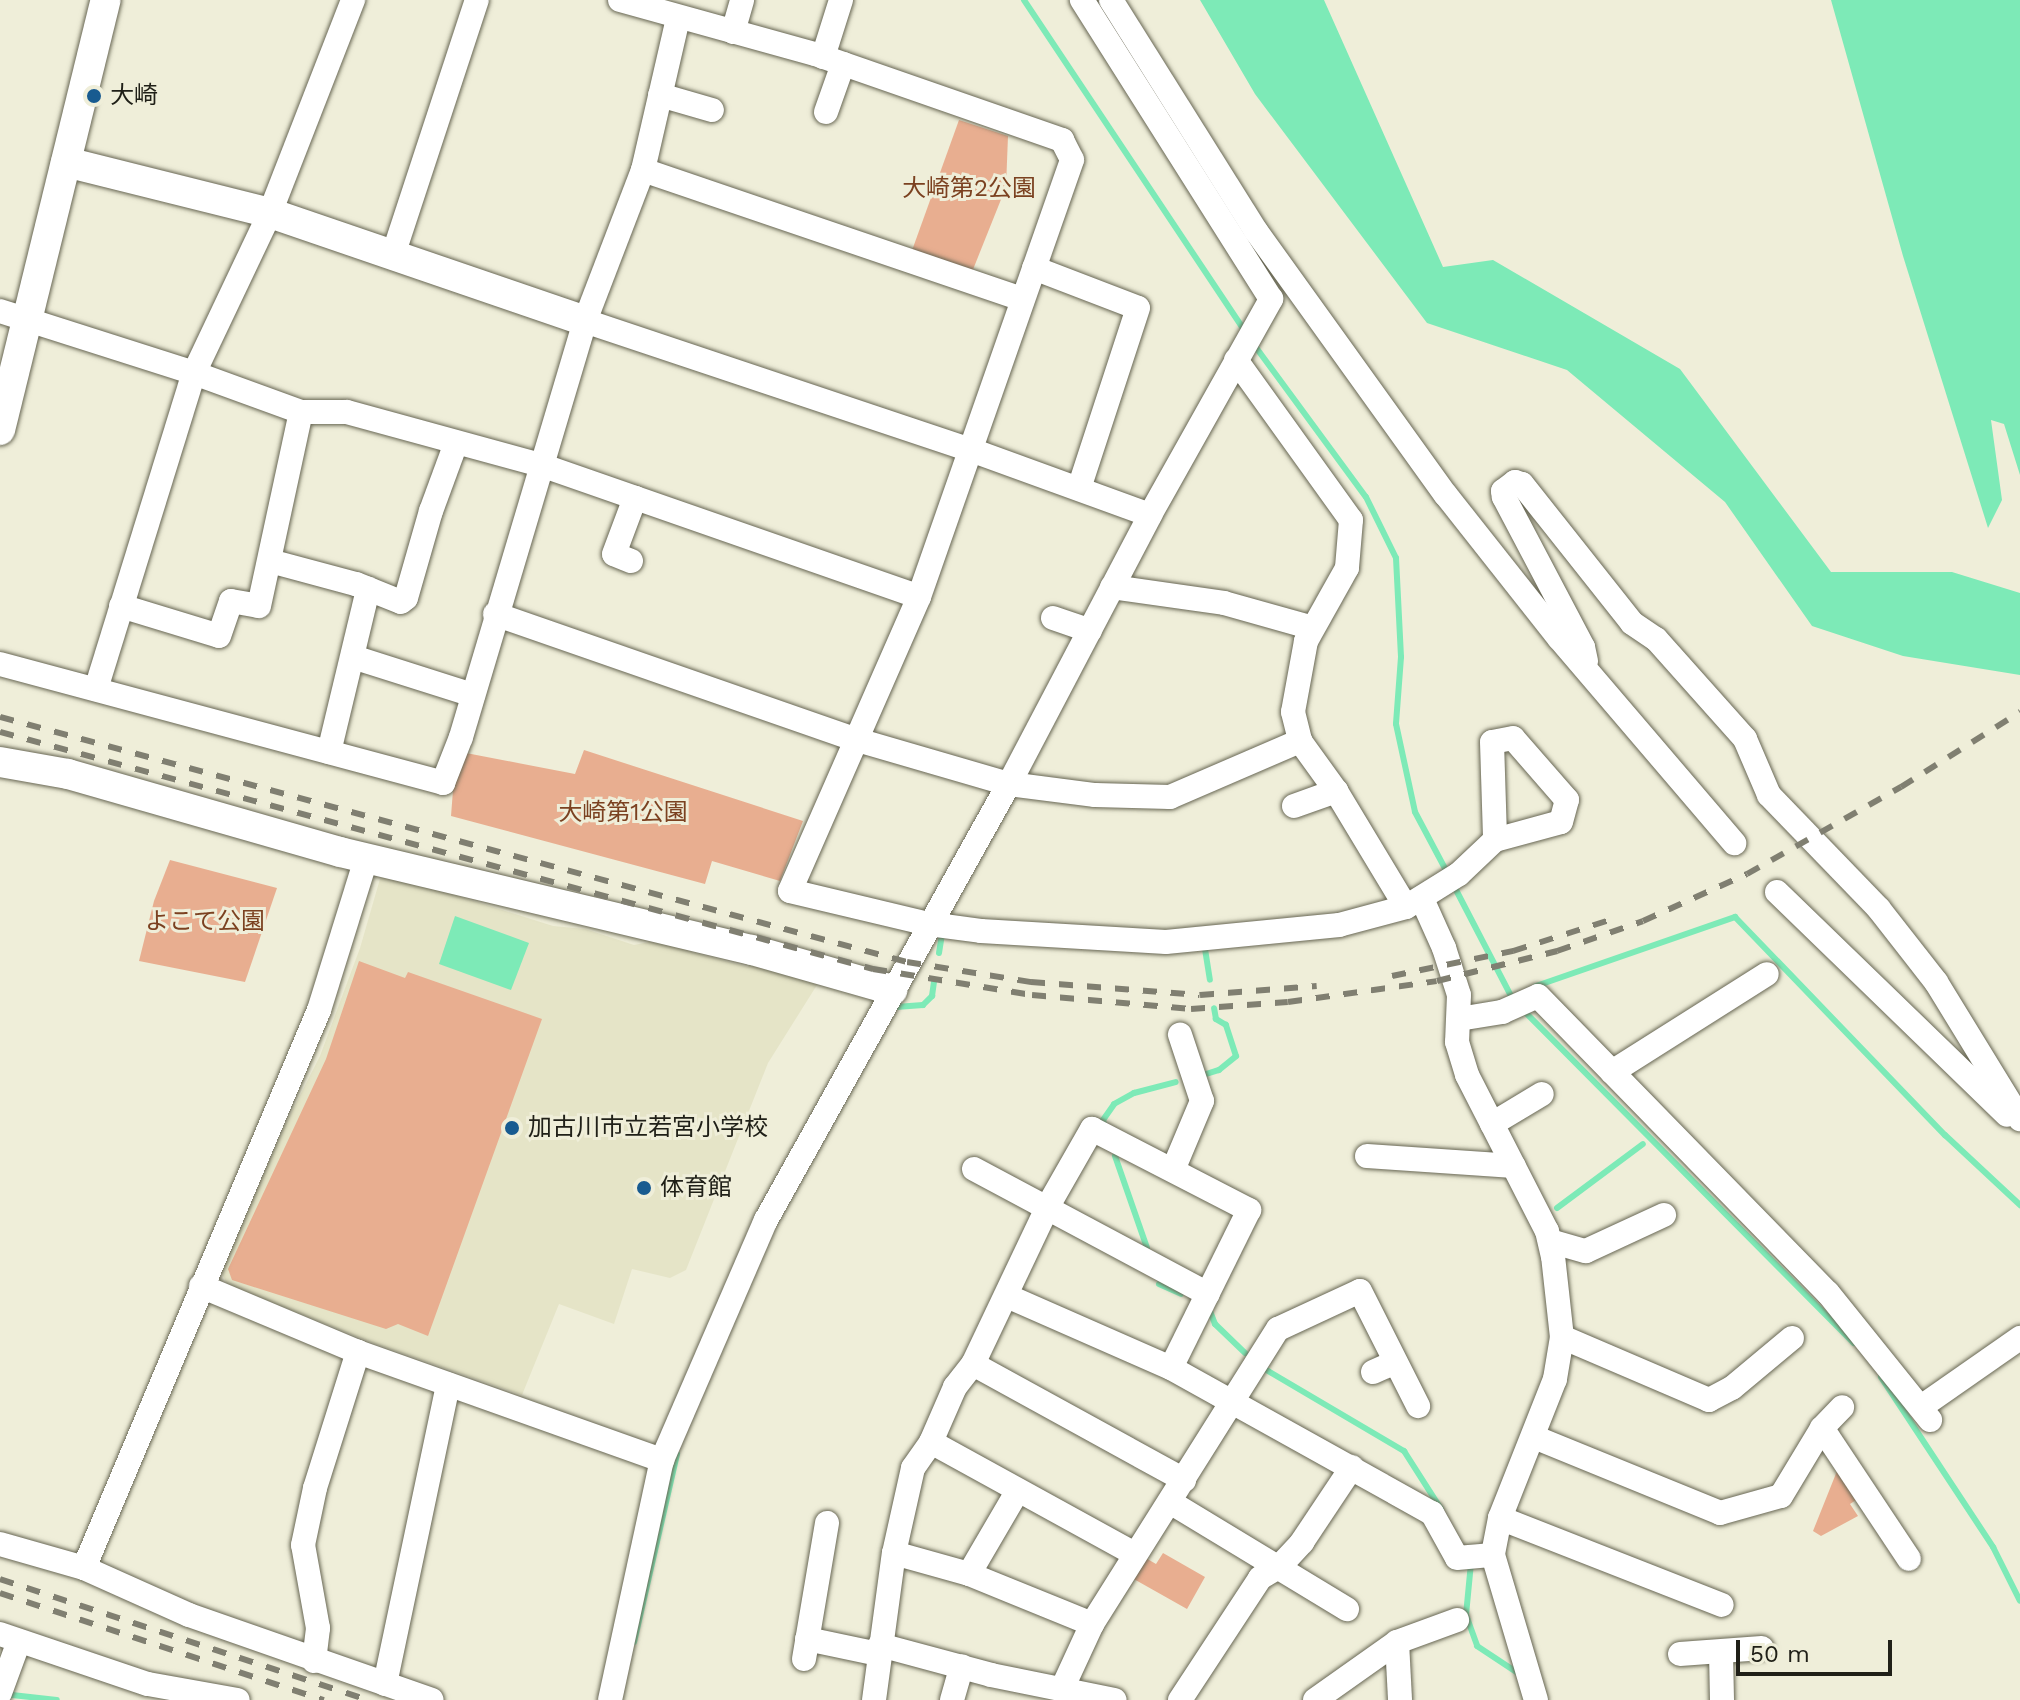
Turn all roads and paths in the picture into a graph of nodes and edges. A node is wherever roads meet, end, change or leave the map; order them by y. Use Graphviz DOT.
graph roads {
  1 [pos="106,0"];
  2 [pos="353,0"];
  3 [pos="477,0"];
  4 [pos="620,0"];
  5 [pos="742,0"];
  6 [pos="841,0"];
  7 [pos="1082,0"];
  8 [pos="1111,0"];
  9 [pos="678,18"];
  10 [pos="733,32"];
  11 [pos="833,60"];
  12 [pos="660,95"];
  13 [pos="712,110"];
  14 [pos="826,112"];
  15 [pos="66,162"];
  16 [pos="643,170"];
  17 [pos="270,213"];
  18 [pos="393,255"];
  19 [pos="1034,268"];
  20 [pos="1023,299"];
  21 [pos="14,316"];
  22 [pos="585,321"];
  23 [pos="1236,360"];
  24 [pos="194,373"];
  25 [pos="301,412"];
  26 [pos="0,430"];
  27 [pos="456,443"];
  28 [pos="971,450"];
  29 [pos="541,465"];
  30 [pos="1079,489"];
  31 [pos="635,498"];
  32 [pos="1150,515"];
  33 [pos="270,561"];
  34 [pos="631,561"];
  35 [pos="1112,587"];
  36 [pos="368,589"];
  37 [pos="919,597"];
  38 [pos="121,606"];
  39 [pos="495,614"];
  40 [pos="1053,618"];
  41 [pos="1313,628"];
  42 [pos="1090,631"];
  43 [pos="353,657"];
  44 [pos="0,664"];
  45 [pos="1588,673"];
  46 [pos="96,689"];
  47 [pos="473,695"];
  48 [pos="854,739"];
  49 [pos="1300,741"];
  50 [pos="329,752"];
  51 [pos="0,762"];
  52 [pos="1009,784"];
  53 [pos="1336,791"];
  54 [pos="1294,806"];
  55 [pos="1495,840"];
  56 [pos="1734,843"];
  57 [pos="366,859"];
  58 [pos="1777,892"];
  59 [pos="1422,899"];
  60 [pos="929,924"];
  61 [pos="1760,987"];
  62 [pos="892,990"];
  63 [pos="1459,1019"];
  64 [pos="1180,1035"];
  65 [pos="1612,1072"];
  66 [pos="1542,1094"];
  67 [pos="2020,1119"];
  68 [pos="1492,1124"];
  69 [pos="2020,1127"];
  70 [pos="1367,1156"];
  71 [pos="1514,1166"];
  72 [pos="974,1169"];
  73 [pos="1173,1170"];
  74 [pos="1048,1206"];
  75 [pos="1650,1214"];
  76 [pos="1550,1241"];
  77 [pos="201,1286"];
  78 [pos="1208,1294"];
  79 [pos="1007,1296"];
  80 [pos="1562,1337"];
  81 [pos="2020,1338"];
  82 [pos="1777,1342"];
  83 [pos="358,1352"];
  84 [pos="1395,1362"];
  85 [pos="973,1364"];
  86 [pos="1171,1368"];
  87 [pos="1373,1372"];
  88 [pos="448,1385"];
  89 [pos="1232,1399"];
  90 [pos="1418,1406"];
  91 [pos="1842,1407"];
  92 [pos="1822,1428"];
  93 [pos="1534,1437"];
  94 [pos="931,1442"];
  95 [pos="662,1460"];
  96 [pos="1352,1467"];
  97 [pos="1184,1480"];
  98 [pos="1017,1492"];
  99 [pos="1170,1502"];
  100 [pos="1500,1518"];
  101 [pos="827,1523"];
  102 [pos="0,1544"];
  103 [pos="894,1553"];
  104 [pos="1135,1554"];
  105 [pos="1493,1555"];
  106 [pos="1909,1559"];
  107 [pos="1280,1566"];
  108 [pos="84,1568"];
  109 [pos="969,1574"];
  110 [pos="1722,1605"];
  111 [pos="1347,1609"];
  112 [pos="1457,1620"];
  113 [pos="1092,1624"];
  114 [pos="9,1638"];
  115 [pos="1397,1642"];
  116 [pos="1762,1648"];
  117 [pos="880,1649"];
  118 [pos="1721,1652"];
  119 [pos="1680,1654"];
  120 [pos="314,1661"];
  121 [pos="962,1666"];
  122 [pos="385,1684"];
  123 [pos="1062,1689"];
  124 [pos="0,1693"];
  125 [pos="205,1697"];
  126 [pos="238,1700"];
  127 [pos="432,1700"];
  128 [pos="610,1700"];
  129 [pos="874,1700"];
  130 [pos="952,1700"];
  131 [pos="1115,1700"];
  132 [pos="1180,1700"];
  133 [pos="1315,1700"];
  134 [pos="1400,1700"];
  135 [pos="1536,1700"];
  136 [pos="1722,1700"];
  1 -- 15 [label="street"];
  2 -- 17 [label="street"];
  3 -- 18 [label="street"];
  4 -- 9 [label="street"];
  5 -- 10 [label="street"];
  6 -- 11 [label="street"];
  7 -- 23 [label="street"];
  8 -- 45 [label="street"];
  9 -- 10 [label="street"];
  9 -- 12 [label="street"];
  10 -- 11 [label="street"];
  11 -- 14 [label="street"];
  11 -- 19 [label="street"];
  12 -- 13 [label="street"];
  12 -- 16 [label="street"];
  15 -- 17 [label="street"];
  15 -- 21 [label="street"];
  16 -- 20 [label="street"];
  16 -- 22 [label="street"];
  17 -- 18 [label="street"];
  17 -- 24 [label="street"];
  18 -- 22 [label="street"];
  19 -- 20 [label="street"];
  19 -- 30 [label="street"];
  20 -- 28 [label="street"];
  21 -- 24 [label="street"];
  21 -- 26 [label="street"];
  22 -- 28 [label="street"];
  22 -- 29 [label="street"];
  23 -- 32 [label="street"];
  23 -- 41 [label="street"];
  24 -- 25 [label="street"];
  24 -- 38 [label="street"];
  25 -- 27 [label="street"];
  25 -- 33 [label="street"];
  27 -- 29 [label="street"];
  27 -- 36 [label="street"];
  28 -- 30 [label="street"];
  28 -- 37 [label="street"];
  29 -- 31 [label="street"];
  29 -- 39 [label="street"];
  30 -- 32 [label="street"];
  31 -- 34 [label="street"];
  31 -- 37 [label="street"];
  32 -- 35 [label="street"];
  33 -- 36 [label="street"];
  33 -- 38 [label="street"];
  35 -- 41 [label="street"];
  35 -- 42 [label="street"];
  36 -- 43 [label="street"];
  37 -- 48 [label="street"];
  38 -- 46 [label="street"];
  39 -- 47 [label="street"];
  39 -- 48 [label="street"];
  40 -- 42 [label="street"];
  41 -- 49 [label="street"];
  42 -- 52 [label="street"];
  43 -- 47 [label="street"];
  43 -- 50 [label="street"];
  44 -- 46 [label="street"];
  45 -- 56 [label="street"];
  45 -- 67 [label="street"];
  46 -- 50 [label="street"];
  47 -- 50 [label="street"];
  48 -- 52 [label="street"];
  48 -- 60 [label="street"];
  49 -- 52 [label="street"];
  49 -- 53 [label="street"];
  51 -- 57 [label="street"];
  52 -- 60 [label="street"];
  53 -- 54 [label="street"];
  53 -- 59 [label="street"];
  55 -- 59 [label="street"];
  57 -- 62 [label="street"];
  57 -- 77 [label="street"];
  58 -- 69 [label="street"];
  59 -- 60 [label="street"];
  59 -- 63 [label="street"];
  60 -- 62 [label="street"];
  61 -- 65 [label="street"];
  62 -- 95 [label="street"];
  63 -- 65 [label="street"];
  63 -- 68 [label="street"];
  64 -- 73 [label="street"];
  65 -- 81 [label="street"];
  66 -- 68 [label="street"];
  68 -- 71 [label="street"];
  70 -- 71 [label="street"];
  71 -- 76 [label="street"];
  72 -- 74 [label="street"];
  73 -- 74 [label="street"];
  73 -- 78 [label="street"];
  74 -- 78 [label="street"];
  74 -- 79 [label="street"];
  75 -- 76 [label="street"];
  76 -- 80 [label="street"];
  77 -- 83 [label="street"];
  77 -- 108 [label="street"];
  78 -- 86 [label="street"];
  79 -- 85 [label="street"];
  79 -- 86 [label="street"];
  80 -- 82 [label="street"];
  80 -- 93 [label="street"];
  83 -- 88 [label="street"];
  83 -- 120 [label="street"];
  84 -- 87 [label="street"];
  84 -- 89 [label="street"];
  84 -- 90 [label="street"];
  85 -- 94 [label="street"];
  85 -- 97 [label="street"];
  86 -- 89 [label="street"];
  88 -- 95 [label="street"];
  88 -- 122 [label="street"];
  89 -- 96 [label="street"];
  89 -- 97 [label="street"];
  91 -- 92 [label="street"];
  92 -- 93 [label="street"];
  92 -- 106 [label="street"];
  93 -- 100 [label="street"];
  94 -- 98 [label="street"];
  94 -- 103 [label="street"];
  95 -- 128 [label="street"];
  96 -- 105 [label="street"];
  96 -- 107 [label="street"];
  97 -- 99 [label="street"];
  98 -- 104 [label="street"];
  98 -- 109 [label="street"];
  99 -- 104 [label="street"];
  99 -- 107 [label="street"];
  100 -- 105 [label="street"];
  100 -- 110 [label="street"];
  101 -- 117 [label="street"];
  102 -- 108 [label="street"];
  103 -- 109 [label="street"];
  103 -- 117 [label="street"];
  104 -- 113 [label="street"];
  105 -- 135 [label="street"];
  107 -- 111 [label="street"];
  107 -- 132 [label="street"];
  108 -- 120 [label="street"];
  109 -- 113 [label="street"];
  112 -- 115 [label="street"];
  113 -- 123 [label="street"];
  114 -- 124 [label="street"];
  114 -- 125 [label="street"];
  115 -- 133 [label="street"];
  115 -- 134 [label="street"];
  116 -- 118 [label="street"];
  117 -- 121 [label="street"];
  117 -- 129 [label="street"];
  118 -- 119 [label="street"];
  118 -- 136 [label="street"];
  120 -- 122 [label="street"];
  121 -- 123 [label="street"];
  121 -- 130 [label="street"];
  122 -- 127 [label="street"];
  123 -- 131 [label="street"];
  125 -- 126 [label="street"];
}
